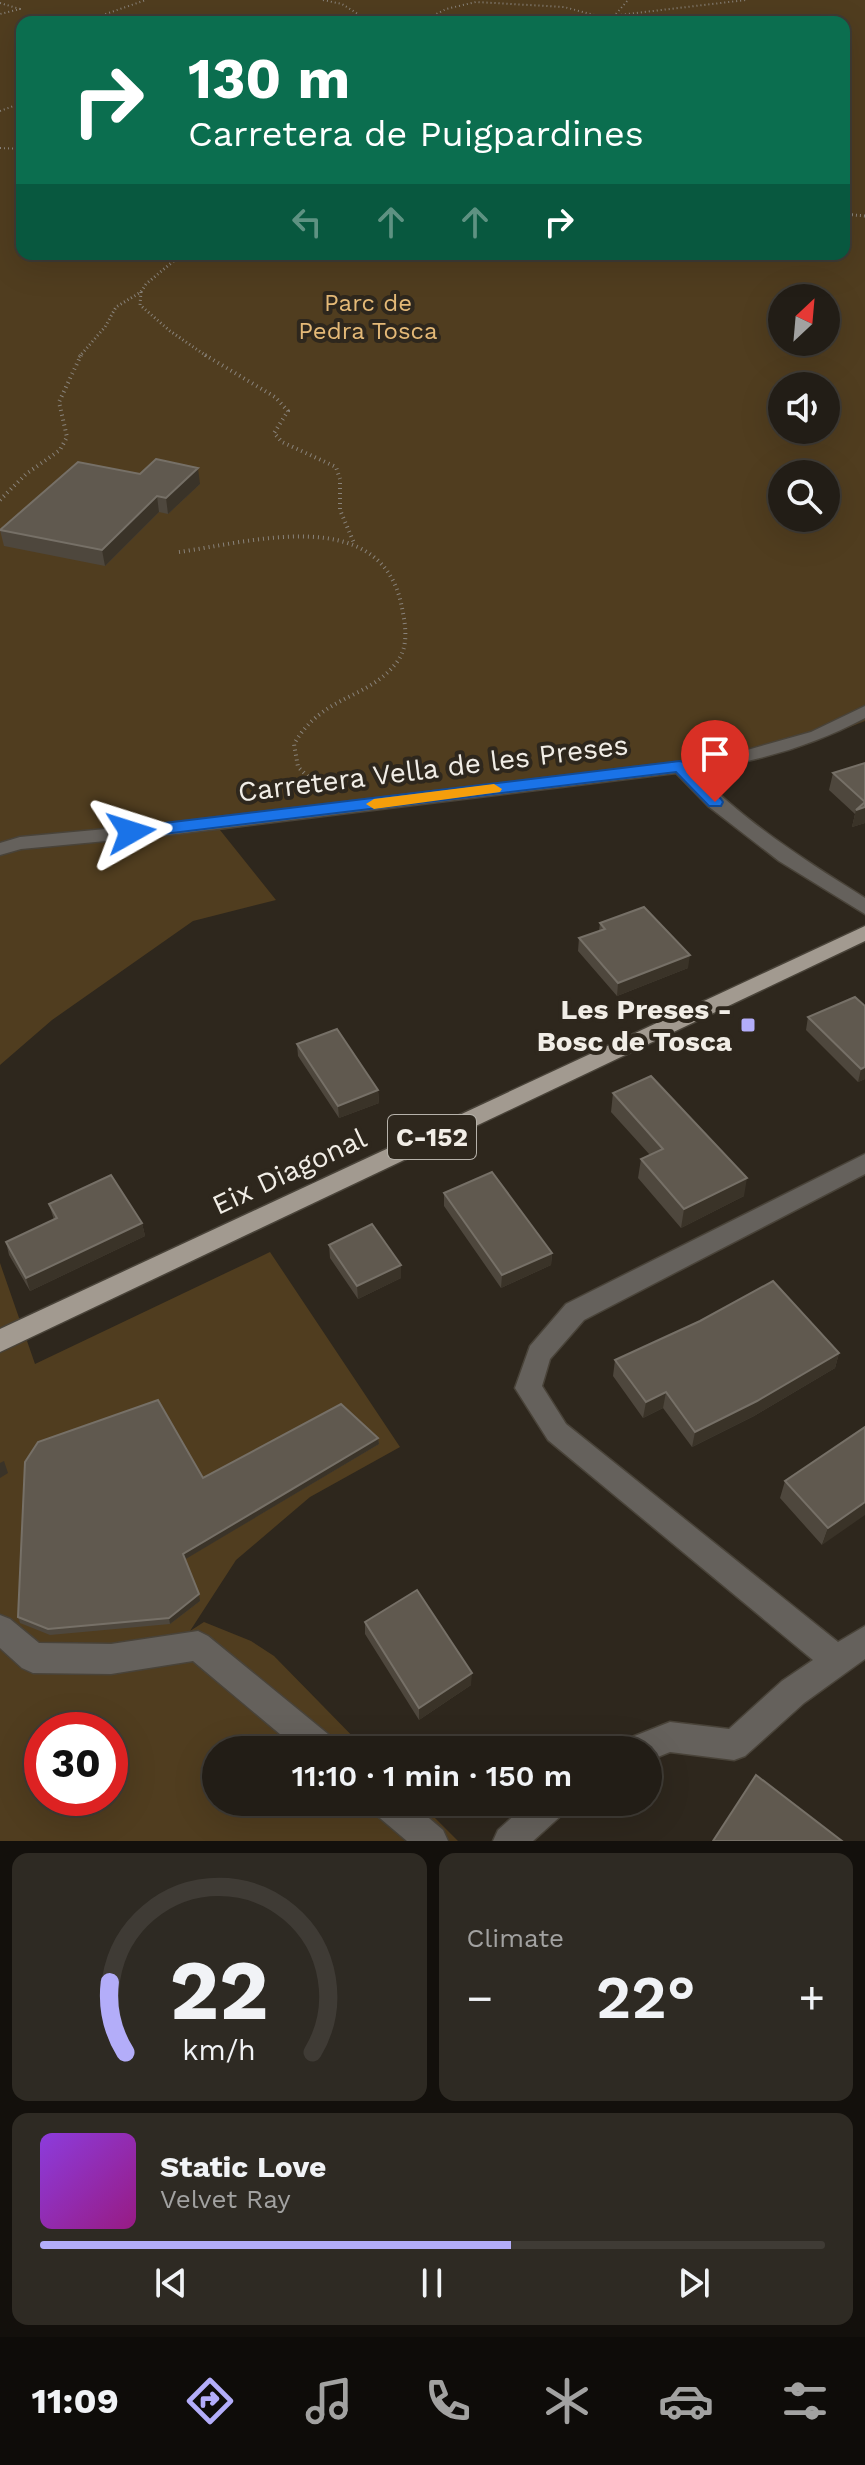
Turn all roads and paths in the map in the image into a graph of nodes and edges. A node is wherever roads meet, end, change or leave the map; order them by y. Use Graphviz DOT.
graph roads {
  1 [pos="146,0"];
  2 [pos="323,0"];
  3 [pos="628,0"];
  4 [pos="746,0"];
  5 [pos="0,1"];
  6 [pos="0,14"];
  7 [pos="100,16"];
  8 [pos="361,16"];
  9 [pos="434,16"];
  10 [pos="598,16"];
  11 [pos="612,16"];
  12 [pos="175,260"];
  13 [pos="141,292"];
  14 [pos="0,500"];
  15 [pos="354,544"];
  16 [pos="179,552"];
  17 [pos="865,711"];
  18 [pos="680,766"];
  19 [pos="354,807"];
  20 [pos="0,849"];
  21 [pos="865,907"];
  22 [pos="865,933"];
  23 [pos="865,1163"];
  24 [pos="0,1341"];
  25 [pos="0,1629"];
  26 [pos="865,1641"];
  27 [pos="838,1661"];
  28 [pos="306,1736"];
  29 [pos="662,1740"];
  30 [pos="402,1816"];
  31 [pos="537,1816"];
  32 [pos="432,1841"];
  33 [pos="509,1841"];
  1 -- 7 [label="path"];
  2 -- 8 [label="path"];
  3 -- 11 [label="path"];
  4 -- 11 [label="path"];
  5 -- 6 [label="path"];
  9 -- 10 [label="path"];
  12 -- 13 [label="path"];
  13 -- 14 [label="path"];
  13 -- 15 [label="path"];
  15 -- 16 [label="path"];
  15 -- 19 [label="path"];
  17 -- 18 [label="street, Carretera Vella de les Preses"];
  18 -- 19 [label="street, Carretera Vella de les Preses"];
  18 -- 21 [label="street"];
  19 -- 20 [label="street, Carretera Vella de les Preses"];
  22 -- 24 [label="main road, Eix Diagonal / C-152"];
  23 -- 27 [label="street"];
  25 -- 28 [label="street"];
  26 -- 27 [label="street"];
  27 -- 29 [label="street"];
  30 -- 32 [label="street"];
  31 -- 33 [label="street"];
}
